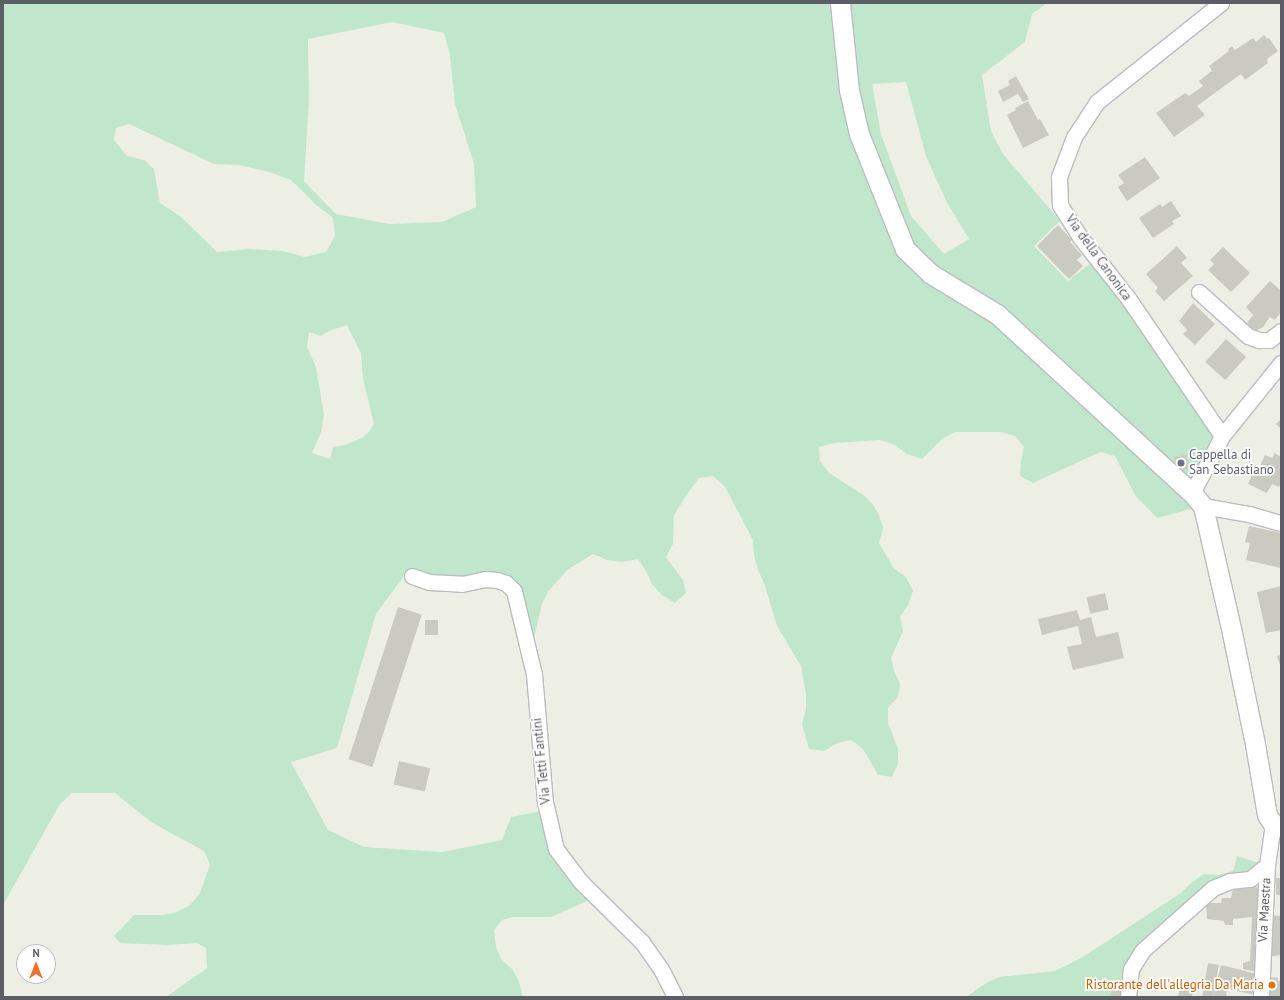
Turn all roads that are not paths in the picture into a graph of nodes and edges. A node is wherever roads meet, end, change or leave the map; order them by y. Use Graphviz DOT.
graph roads {
  1 [pos="840,3"];
  2 [pos="1221,3"];
  3 [pos="1199,292"];
  4 [pos="1281,331"];
  5 [pos="1281,362"];
  6 [pos="1222,436"];
  7 [pos="1198,492"];
  8 [pos="1281,523"];
  9 [pos="412,576"];
  10 [pos="1277,826"];
  11 [pos="1267,865"];
  12 [pos="675,997"];
  13 [pos="1128,997"];
  14 [pos="1261,997"];
  1 -- 7 [label="street"];
  2 -- 6 [label="street, Via della Canonica"];
  3 -- 4 [label="street"];
  5 -- 6 [label="street"];
  6 -- 7 [label="street"];
  7 -- 8 [label="street"];
  7 -- 10 [label="street"];
  9 -- 12 [label="street, Via Tetti Fantini"];
  10 -- 11 [label="street, Via Maestra"];
  11 -- 13 [label="street"];
  11 -- 14 [label="street, Via Maestra"];
}
